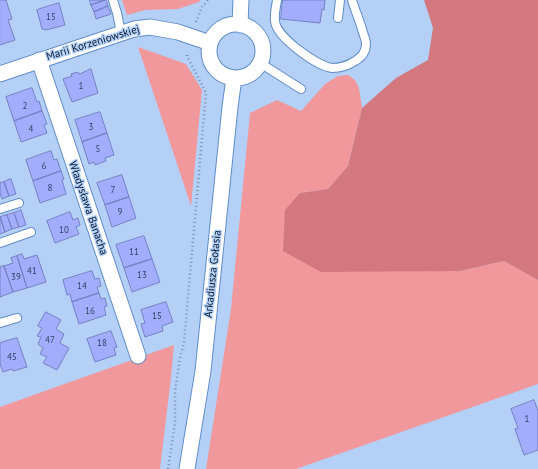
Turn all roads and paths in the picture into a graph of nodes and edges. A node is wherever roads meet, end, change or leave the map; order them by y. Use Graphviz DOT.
graph roads {
  1 [pos="113,0"];
  2 [pos="208,0"];
  3 [pos="241,0"];
  4 [pos="277,0"];
  5 [pos="340,0"];
  6 [pos="352,0"];
  7 [pos="338,18"];
  8 [pos="240,25"];
  9 [pos="121,33"];
  10 [pos="191,37"];
  11 [pos="210,43"];
  12 [pos="39,60"];
  13 [pos="260,63"];
  14 [pos="0,74"];
  15 [pos="234,78"];
  16 [pos="301,89"];
  17 [pos="19,203"];
  18 [pos="0,209"];
  19 [pos="31,232"];
  20 [pos="0,243"];
  21 [pos="17,318"];
  22 [pos="0,323"];
  23 [pos="138,356"];
  24 [pos="168,469"];
  25 [pos="187,469"];
  1 -- 9 [label="lane"];
  2 -- 10 [label="path"];
  3 -- 8 [label="street"];
  4 -- 6 [label="lane"];
  5 -- 7 [label="lane"];
  8 -- 11 [label="street"];
  8 -- 13 [label="street"];
  9 -- 10 [label="street, Marii Korzeniowskiej"];
  9 -- 12 [label="street, Marii Korzeniowskiej"];
  10 -- 11 [label="street, Marii Korzeniowskiej"];
  10 -- 24 [label="path"];
  11 -- 15 [label="street"];
  12 -- 14 [label="street, Marii Korzeniowskiej"];
  12 -- 23 [label="street, Władysława Banacha"];
  13 -- 15 [label="street"];
  13 -- 16 [label="lane"];
  15 -- 25 [label="street, Arkadiusza Gołasia"];
  17 -- 18 [label="lane"];
  19 -- 20 [label="lane"];
  21 -- 22 [label="lane"];
}
